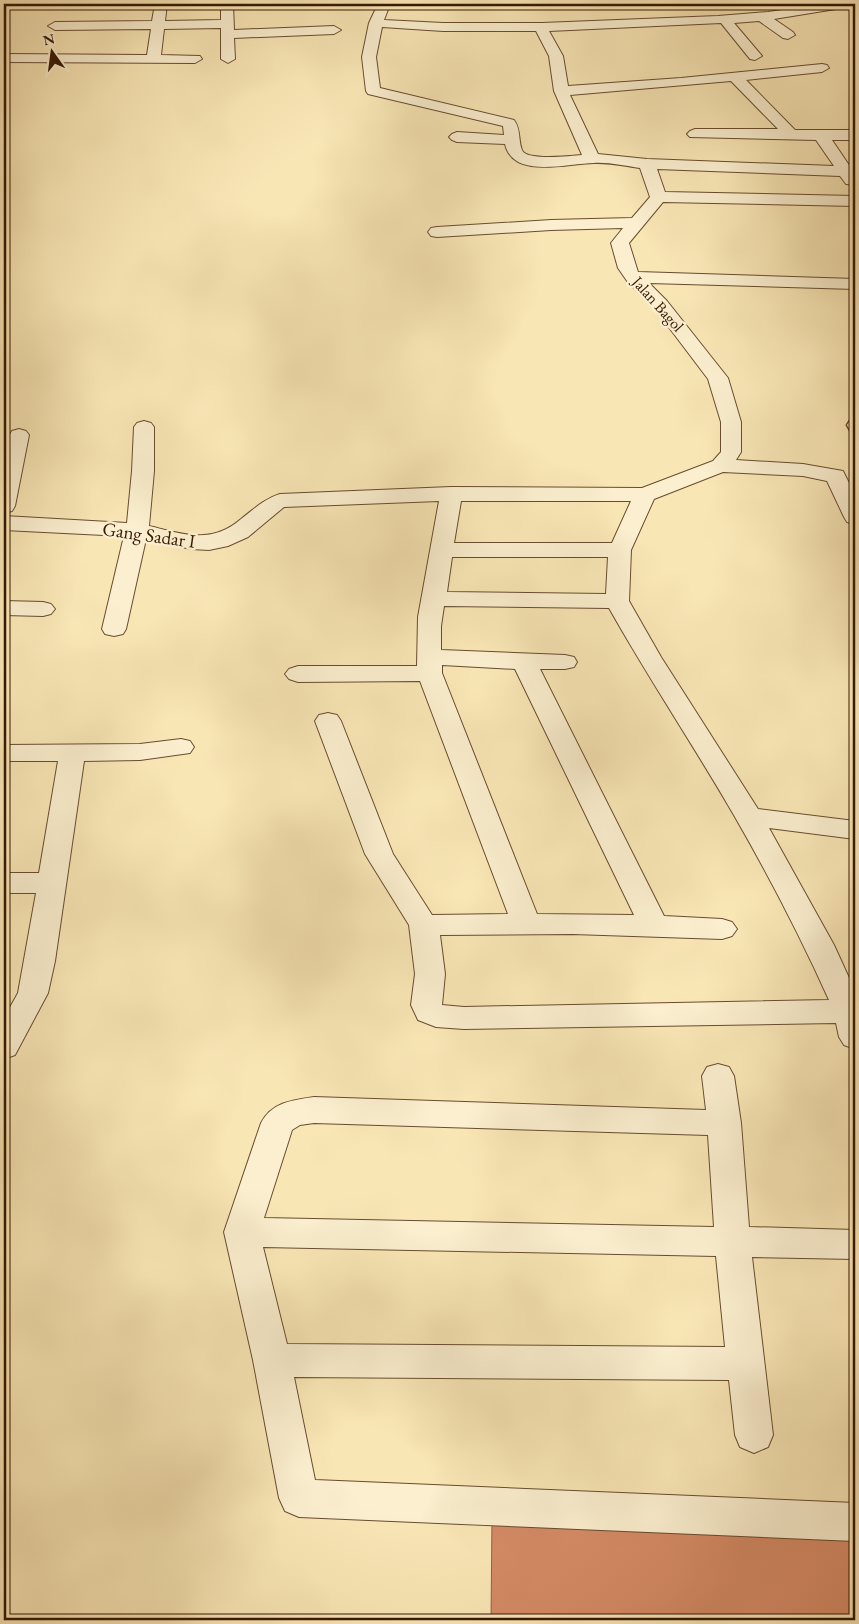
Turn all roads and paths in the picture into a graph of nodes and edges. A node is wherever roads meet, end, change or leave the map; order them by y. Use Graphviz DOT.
graph roads {
  1 [pos="161,4"];
  2 [pos="384,4"];
  3 [pos="843,4"];
  4 [pos="761,16"];
  5 [pos="230,19"];
  6 [pos="724,19"];
  7 [pos="376,23"];
  8 [pos="158,24"];
  9 [pos="54,26"];
  10 [pos="541,28"];
  11 [pos="334,30"];
  12 [pos="788,35"];
  13 [pos="756,56"];
  14 [pos="4,58"];
  15 [pos="195,58"];
  16 [pos="152,59"];
  17 [pos="228,59"];
  18 [pos="822,68"];
  19 [pos="735,77"];
  20 [pos="560,91"];
  21 [pos="696,134"];
  22 [pos="792,134"];
  23 [pos="855,135"];
  24 [pos="821,136"];
  25 [pos="457,137"];
  26 [pos="510,140"];
  27 [pos="593,158"];
  28 [pos="647,164"];
  29 [pos="845,171"];
  30 [pos="855,187"];
  31 [pos="658,197"];
  32 [pos="855,201"];
  33 [pos="637,223"];
  34 [pos="436,232"];
  35 [pos="633,277"];
  36 [pos="855,284"];
  37 [pos="855,421"];
  38 [pos="144,427"];
  39 [pos="855,430"];
  40 [pos="19,435"];
  41 [pos="721,466"];
  42 [pos="451,494"];
  43 [pos="645,496"];
  44 [pos="4,506"];
  45 [pos="855,517"];
  46 [pos="4,523"];
  47 [pos="137,530"];
  48 [pos="442,550"];
  49 [pos="620,550"];
  50 [pos="434,599"];
  51 [pos="617,601"];
  52 [pos="4,608"];
  53 [pos="43,609"];
  54 [pos="114,629"];
  55 [pos="524,662"];
  56 [pos="565,662"];
  57 [pos="430,665"];
  58 [pos="298,674"];
  59 [pos="328,721"];
  60 [pos="181,747"];
  61 [pos="4,753"];
  62 [pos="72,753"];
  63 [pos="749,817"];
  64 [pos="855,830"];
  65 [pos="51,883"];
  66 [pos="4,884"];
  67 [pos="526,923"];
  68 [pos="654,925"];
  69 [pos="424,926"];
  70 [pos="722,929"];
  71 [pos="853,1025"];
  72 [pos="4,1047"];
  73 [pos="718,1076"];
  74 [pos="724,1123"];
  75 [pos="242,1232"];
  76 [pos="732,1241"];
  77 [pos="855,1244"];
  78 [pos="272,1360"];
  79 [pos="747,1364"];
  80 [pos="754,1435"];
  81 [pos="855,1522"];
  1 -- 8 [label="street"];
  2 -- 7 [label="street"];
  3 -- 4 [label="street"];
  4 -- 6 [label="street"];
  4 -- 12 [label="street"];
  5 -- 8 [label="street"];
  5 -- 11 [label="street"];
  5 -- 17 [label="street"];
  6 -- 10 [label="street"];
  6 -- 13 [label="street"];
  7 -- 10 [label="street"];
  7 -- 26 [label="street"];
  8 -- 9 [label="street"];
  8 -- 16 [label="street"];
  10 -- 20 [label="street"];
  14 -- 16 [label="street"];
  15 -- 16 [label="street"];
  18 -- 19 [label="street"];
  19 -- 20 [label="street"];
  19 -- 22 [label="street"];
  20 -- 27 [label="street"];
  21 -- 22 [label="street"];
  22 -- 24 [label="street"];
  23 -- 24 [label="street"];
  24 -- 29 [label="street"];
  25 -- 26 [label="street"];
  26 -- 27 [label="street"];
  27 -- 28 [label="street"];
  28 -- 29 [label="street"];
  28 -- 31 [label="street"];
  29 -- 30 [label="street"];
  31 -- 32 [label="street"];
  31 -- 33 [label="street, Jalan Bagol"];
  33 -- 34 [label="street"];
  33 -- 35 [label="street, Jalan Bagol"];
  35 -- 36 [label="street"];
  35 -- 41 [label="street, Jalan Bagol"];
  37 -- 39 [label="lane"];
  38 -- 47 [label="street"];
  40 -- 44 [label="street"];
  41 -- 43 [label="street"];
  41 -- 45 [label="street"];
  42 -- 43 [label="street"];
  42 -- 47 [label="street, Gang Sadar I"];
  42 -- 48 [label="street"];
  43 -- 49 [label="street"];
  46 -- 47 [label="street, Gang Sadar I"];
  47 -- 54 [label="street"];
  48 -- 49 [label="street"];
  48 -- 50 [label="street"];
  49 -- 51 [label="street"];
  50 -- 51 [label="street"];
  50 -- 57 [label="street"];
  51 -- 63 [label="street"];
  52 -- 53 [label="street"];
  55 -- 56 [label="street"];
  55 -- 57 [label="street"];
  55 -- 68 [label="street"];
  57 -- 58 [label="street"];
  57 -- 67 [label="street"];
  59 -- 69 [label="street"];
  60 -- 62 [label="street"];
  61 -- 62 [label="street"];
  62 -- 65 [label="street"];
  63 -- 64 [label="street"];
  63 -- 71 [label="street"];
  65 -- 66 [label="street"];
  65 -- 72 [label="street"];
  67 -- 68 [label="street"];
  67 -- 69 [label="street"];
  68 -- 70 [label="street"];
  69 -- 71 [label="street"];
  73 -- 74 [label="street"];
  74 -- 75 [label="street"];
  74 -- 76 [label="street"];
  75 -- 76 [label="street"];
  75 -- 78 [label="street"];
  76 -- 77 [label="street"];
  76 -- 79 [label="street"];
  78 -- 79 [label="street"];
  78 -- 81 [label="street"];
  79 -- 80 [label="street"];
}
